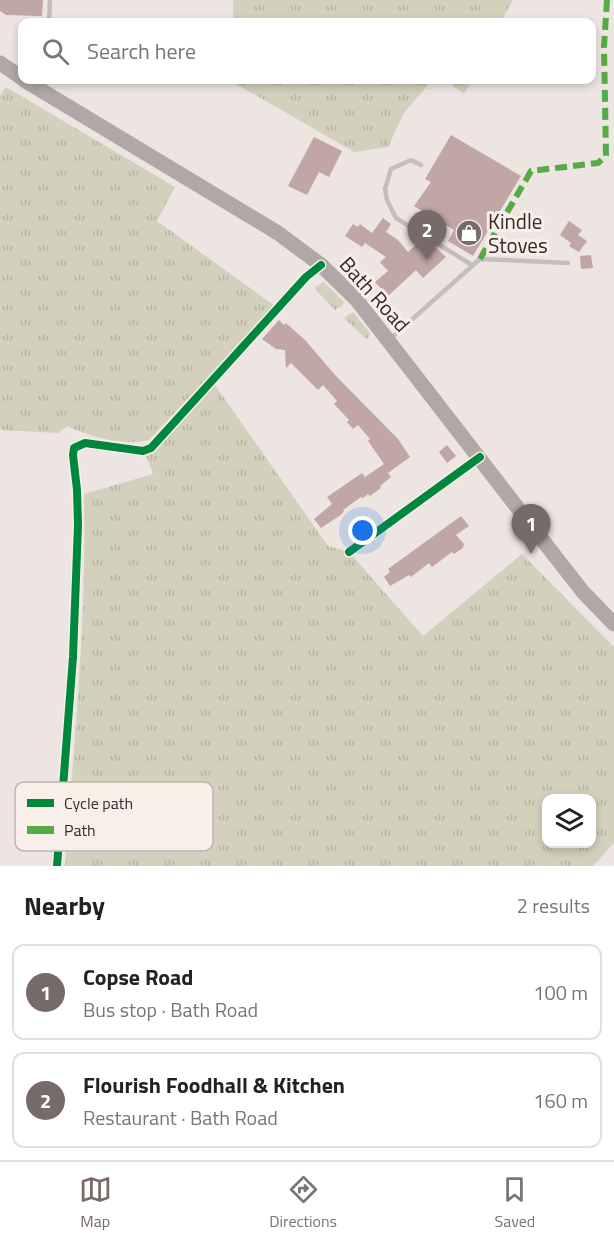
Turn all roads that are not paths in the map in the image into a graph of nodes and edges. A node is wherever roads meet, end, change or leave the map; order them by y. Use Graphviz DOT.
graph roads {
  1 [pos="50,0"];
  2 [pos="49,18"];
  3 [pos="0,63"];
  4 [pos="18,76"];
  5 [pos="44,86"];
  6 [pos="421,165"];
  7 [pos="568,263"];
  8 [pos="472,265"];
  9 [pos="389,339"];
  10 [pos="480,457"];
  11 [pos="349,552"];
  12 [pos="614,624"];
  1 -- 2 [label="lane"];
  3 -- 4 [label="highway, Bath Road"];
  5 -- 9 [label="highway, Bath Road"];
  6 -- 8 [label="lane"];
  7 -- 8 [label="lane"];
  8 -- 9 [label="lane"];
  9 -- 10 [label="highway, Bath Road"];
  10 -- 11 [label="street"];
  10 -- 12 [label="highway, Bath Road"];
}
